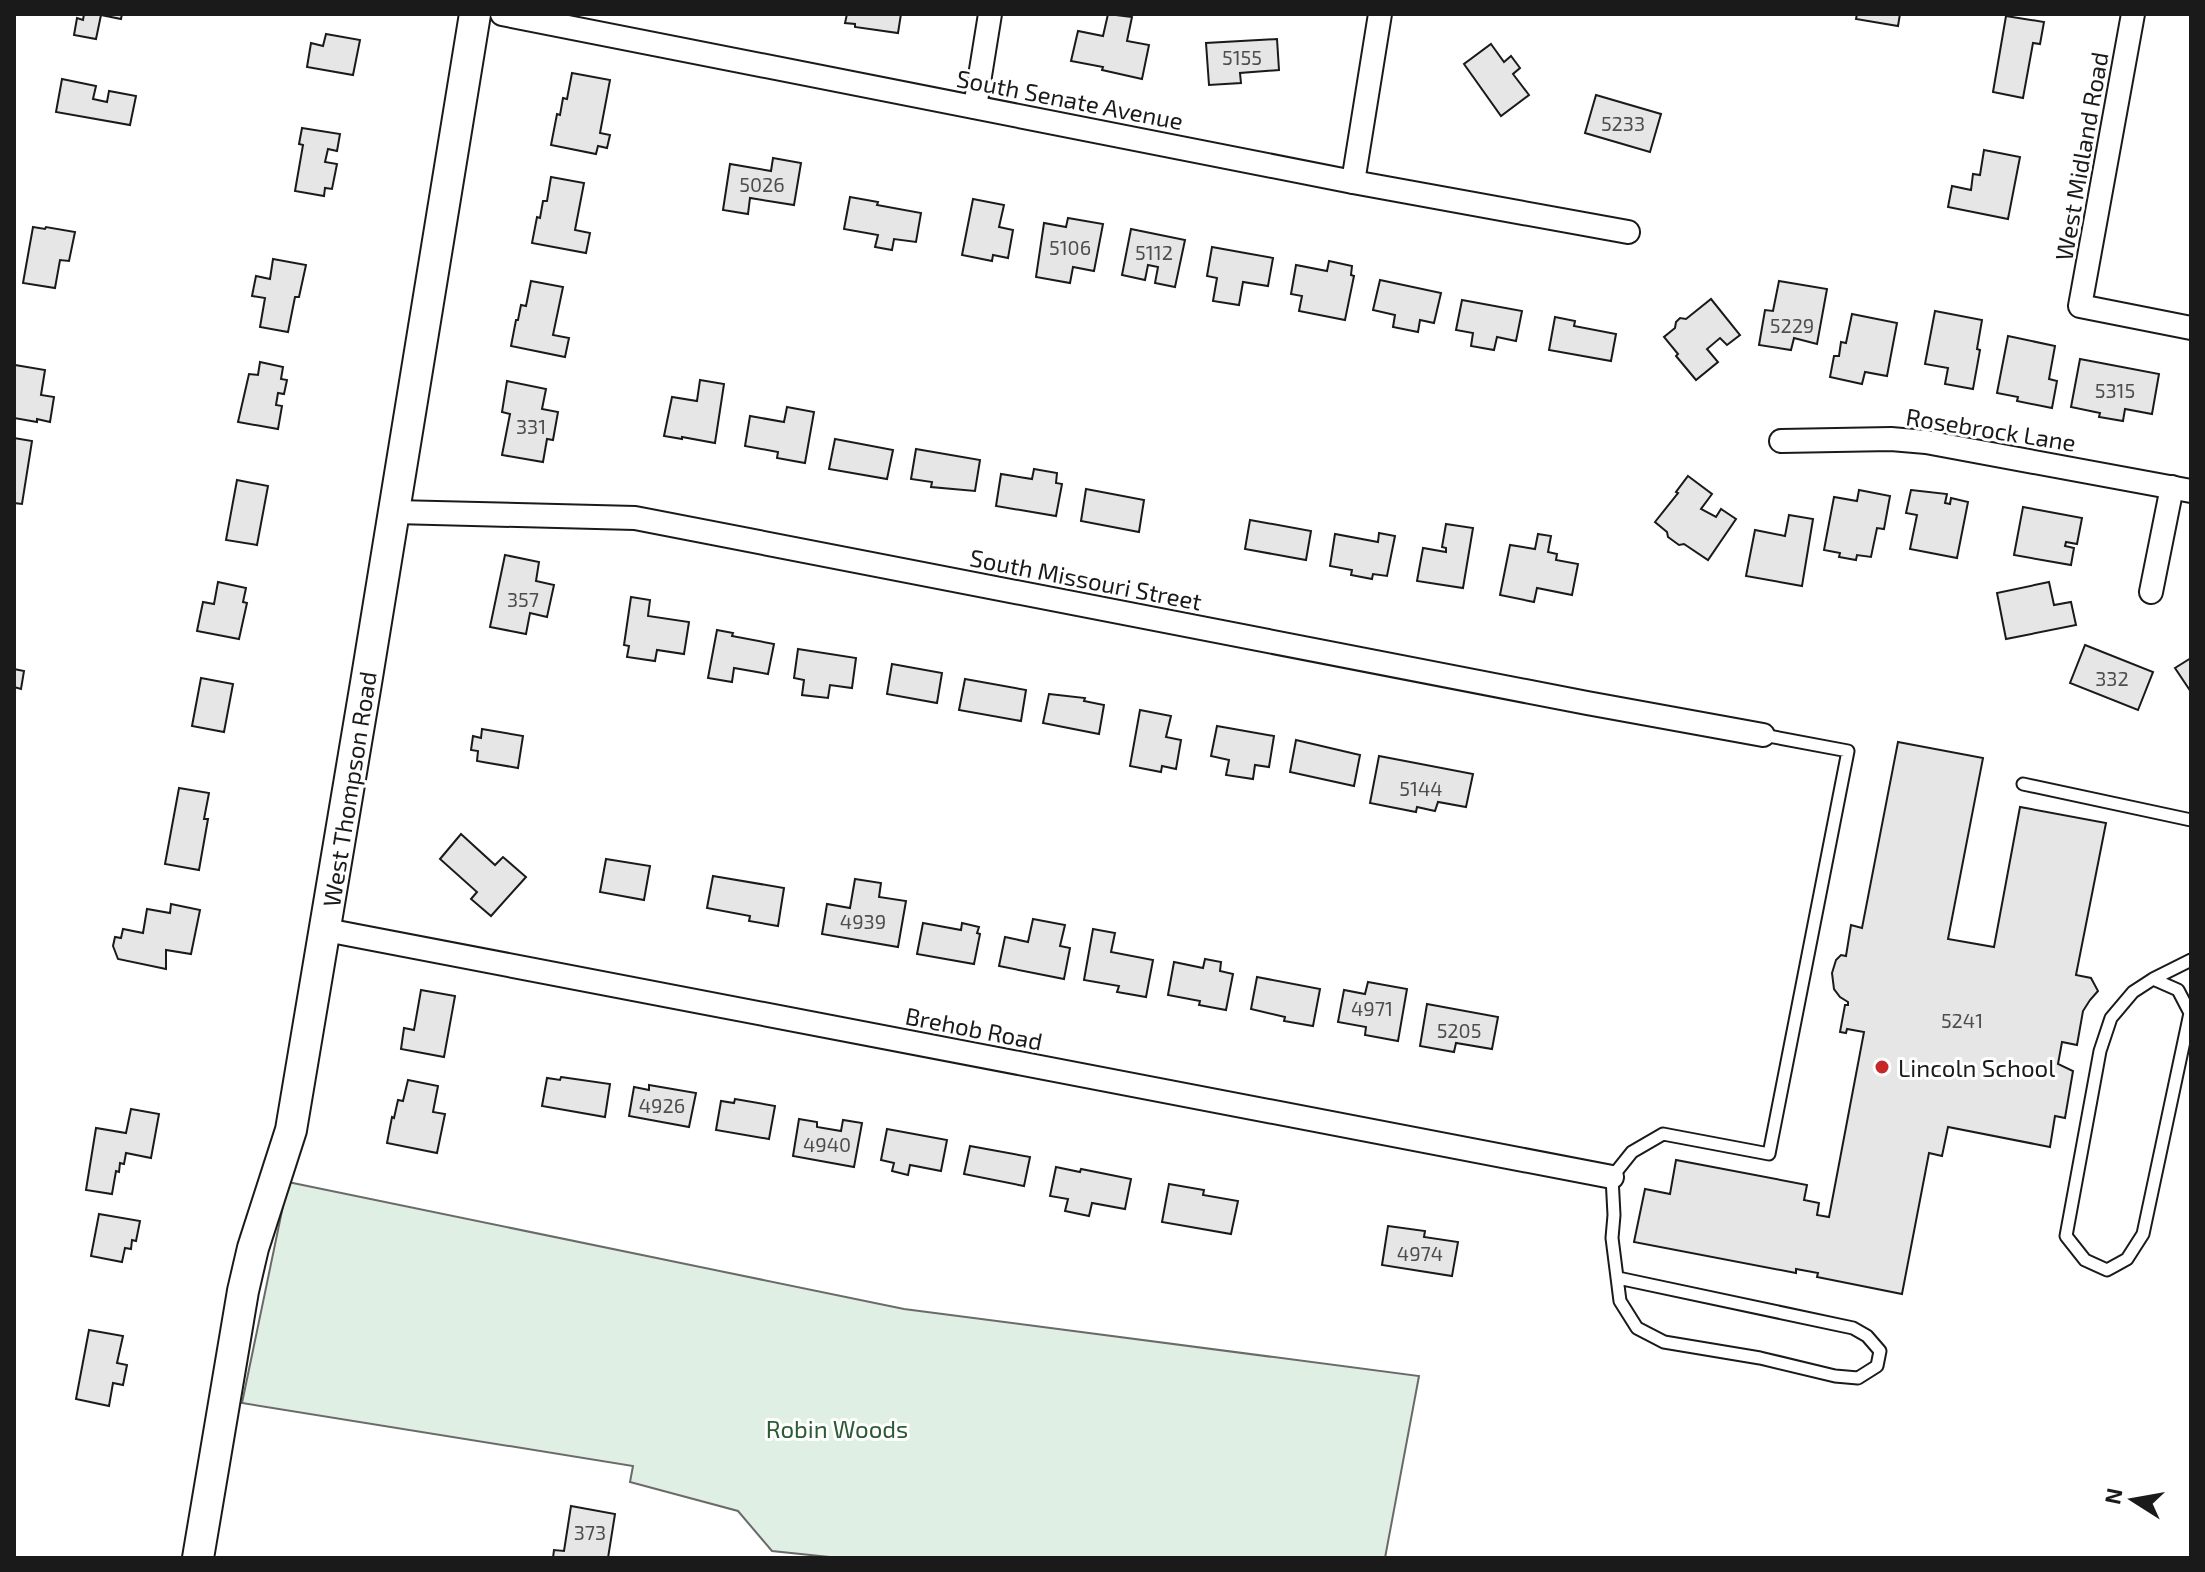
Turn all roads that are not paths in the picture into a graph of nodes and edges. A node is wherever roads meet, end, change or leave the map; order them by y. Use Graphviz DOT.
graph roads {
  1 [pos="475,14"];
  2 [pos="502,14"];
  3 [pos="990,14"];
  4 [pos="1380,14"];
  5 [pos="2133,14"];
  6 [pos="975,107"];
  7 [pos="1353,182"];
  8 [pos="1628,232"];
  9 [pos="2191,328"];
  10 [pos="1781,441"];
  11 [pos="2182,489"];
  12 [pos="395,512"];
  13 [pos="2151,592"];
  14 [pos="1763,735"];
  15 [pos="2023,784"];
  16 [pos="2191,820"];
  17 [pos="326,930"];
  18 [pos="2191,960"];
  19 [pos="2153,979"];
  20 [pos="1612,1177"];
  21 [pos="1618,1278"];
  22 [pos="198,1558"];
  1 -- 12 [label="main road, West Thompson Road"];
  2 -- 6 [label="street, South Senate Avenue"];
  3 -- 6 [label="street"];
  4 -- 7 [label="street"];
  5 -- 9 [label="street, West Midland Road"];
  6 -- 7 [label="street, South Senate Avenue"];
  7 -- 8 [label="street, South Senate Avenue"];
  10 -- 11 [label="street, Rosebrock Lane"];
  11 -- 13 [label="street"];
  12 -- 14 [label="street, South Missouri Street"];
  12 -- 17 [label="main road, West Thompson Road"];
  14 -- 20 [label="lane"];
  15 -- 16 [label="lane"];
  17 -- 20 [label="street, Brehob Road"];
  17 -- 22 [label="main road, West Thompson Road"];
  18 -- 19 [label="lane"];
  19 -- 19 [label="lane"];
  20 -- 21 [label="lane"];
  21 -- 21 [label="lane"];
}
